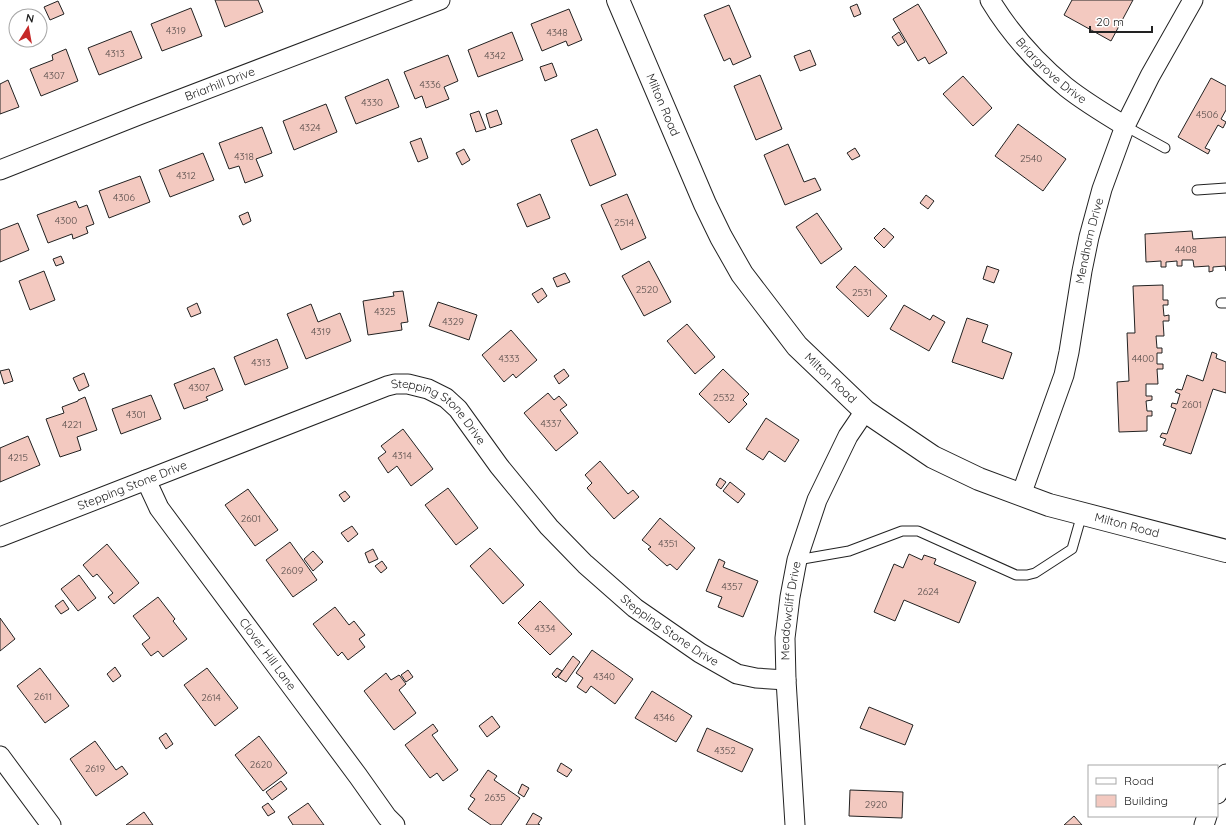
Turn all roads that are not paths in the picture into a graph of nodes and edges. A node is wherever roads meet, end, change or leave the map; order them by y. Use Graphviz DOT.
graph roads {
  1 [pos="440,0"];
  2 [pos="618,0"];
  3 [pos="990,0"];
  4 [pos="1193,0"];
  5 [pos="1125,126"];
  6 [pos="1165,148"];
  7 [pos="0,170"];
  8 [pos="1226,188"];
  9 [pos="1197,190"];
  10 [pos="865,411"];
  11 [pos="146,480"];
  12 [pos="1022,495"];
  13 [pos="1082,514"];
  14 [pos="0,537"];
  15 [pos="1226,551"];
  16 [pos="797,560"];
  17 [pos="786,680"];
  18 [pos="0,756"];
  19 [pos="1226,774"];
  20 [pos="1218,792"];
  21 [pos="51,825"];
  22 [pos="395,825"];
  23 [pos="795,825"];
  1 -- 7 [label="street, Briarhill Drive"];
  2 -- 10 [label="street, Milton Road"];
  3 -- 5 [label="street, Briargrove Drive"];
  4 -- 5 [label="street, Mendham Drive"];
  5 -- 6 [label="lane"];
  5 -- 12 [label="street, Mendham Drive"];
  8 -- 9 [label="lane"];
  10 -- 12 [label="street, Milton Road"];
  10 -- 16 [label="street, Meadowcliff Drive"];
  11 -- 14 [label="street, Stepping Stone Drive"];
  11 -- 17 [label="street, Stepping Stone Drive"];
  11 -- 22 [label="street, Clover Hill Lane"];
  12 -- 13 [label="street, Milton Road"];
  13 -- 15 [label="street, Milton Road"];
  13 -- 16 [label="lane"];
  16 -- 17 [label="street, Meadowcliff Drive"];
  17 -- 23 [label="street, Meadowcliff Drive"];
  18 -- 21 [label="street"];
  19 -- 20 [label="street"];
}
